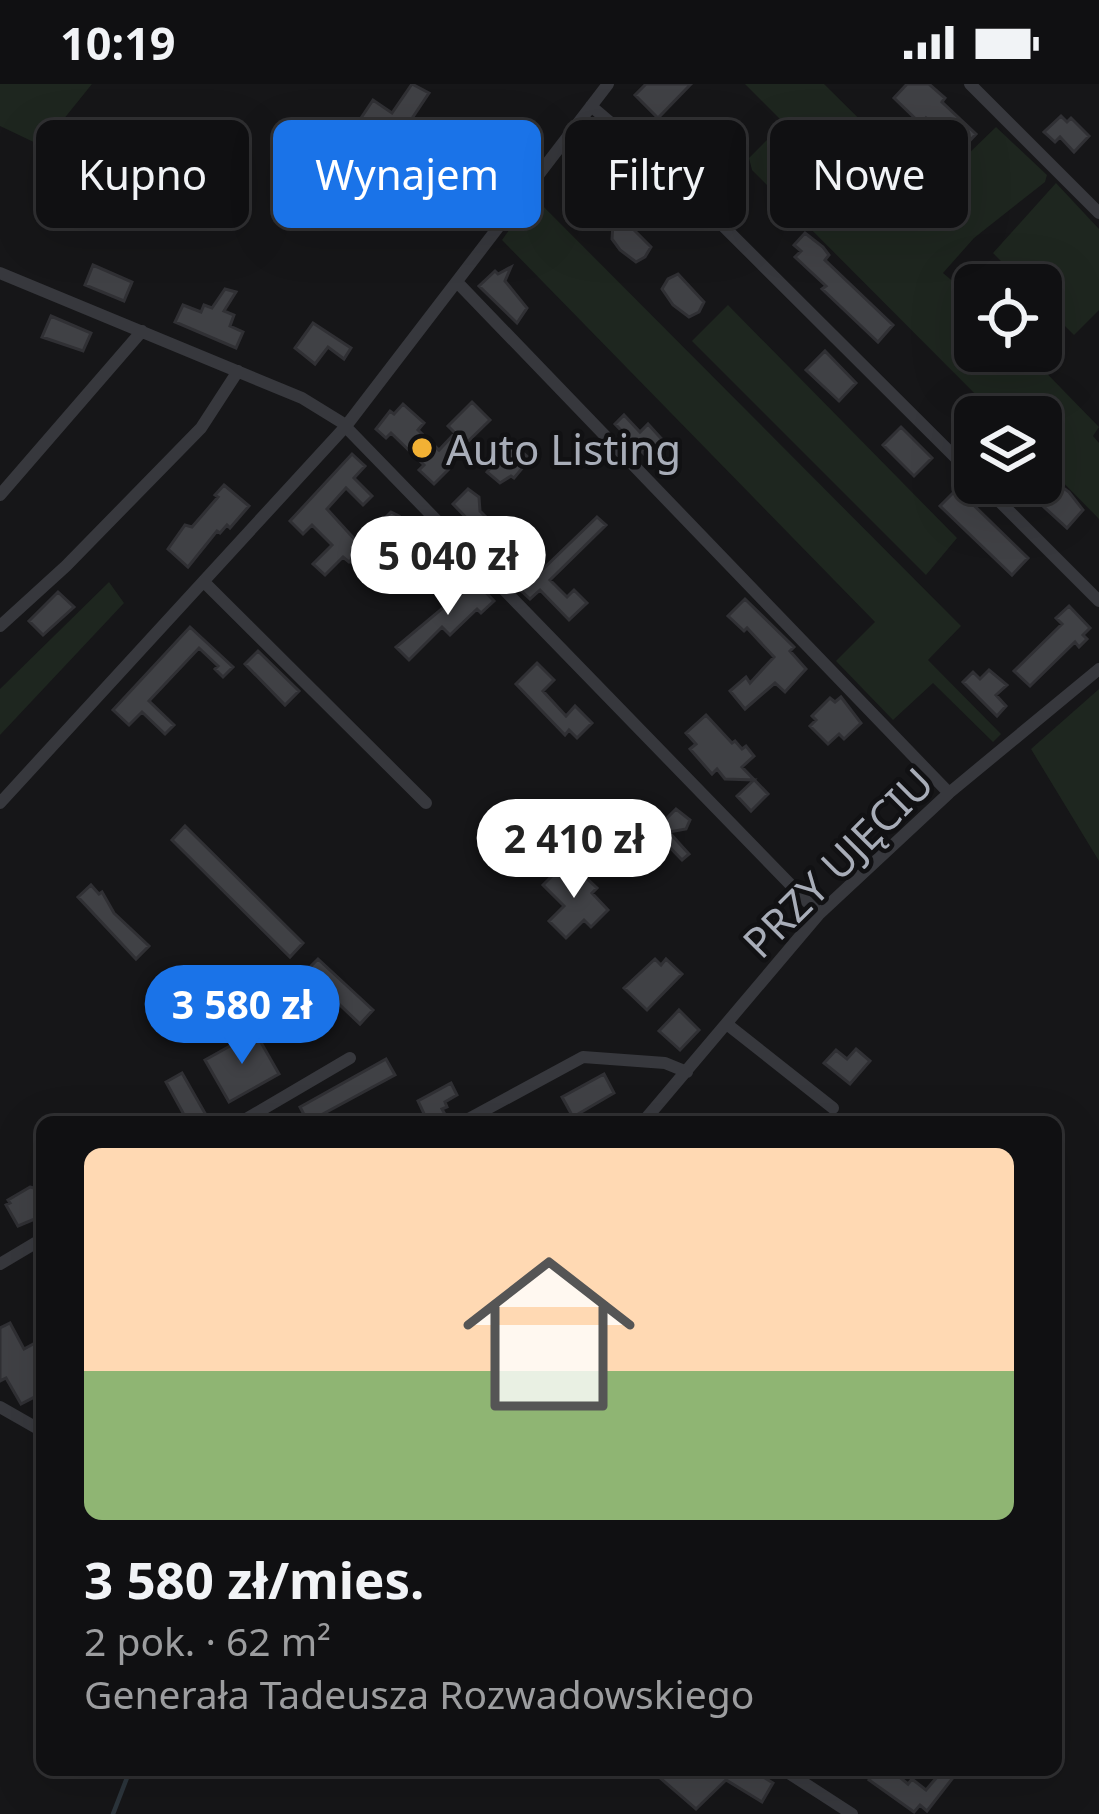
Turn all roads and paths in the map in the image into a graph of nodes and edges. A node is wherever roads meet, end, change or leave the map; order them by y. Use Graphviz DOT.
graph roads {
  1 [pos="608,84"];
  2 [pos="970,84"];
  3 [pos="591,106"];
  4 [pos="1099,213"];
  5 [pos="0,273"];
  6 [pos="457,283"];
  7 [pos="142,331"];
  8 [pos="238,371"];
  9 [pos="346,426"];
  10 [pos="954,456"];
  11 [pos="0,495"];
  12 [pos="1002,504"];
  13 [pos="204,582"];
  14 [pos="1099,601"];
  15 [pos="0,626"];
  16 [pos="1099,669"];
  17 [pos="950,793"];
  18 [pos="0,802"];
  19 [pos="426,803"];
  20 [pos="819,914"];
  21 [pos="728,1025"];
  22 [pos="350,1058"];
  23 [pos="687,1072"];
  24 [pos="833,1108"];
  25 [pos="251,1116"];
  26 [pos="474,1116"];
  27 [pos="648,1116"];
  28 [pos="36,1243"];
  29 [pos="0,1264"];
  30 [pos="0,1407"];
  31 [pos="36,1428"];
  32 [pos="793,1776"];
  33 [pos="852,1814"];
  1 -- 3 [label="street"];
  2 -- 4 [label="street"];
  3 -- 6 [label="street"];
  3 -- 10 [label="street"];
  5 -- 7 [label="street"];
  6 -- 9 [label="street"];
  6 -- 17 [label="street"];
  7 -- 8 [label="street"];
  7 -- 11 [label="street"];
  8 -- 9 [label="street"];
  8 -- 15 [label="street"];
  9 -- 13 [label="street"];
  9 -- 20 [label="street"];
  12 -- 14 [label="street"];
  13 -- 18 [label="street"];
  13 -- 19 [label="street"];
  16 -- 17 [label="street, PRZY UJĘCIU"];
  17 -- 20 [label="street, PRZY UJĘCIU"];
  20 -- 21 [label="street, PRZY UJĘCIU"];
  21 -- 23 [label="street, PRZY UJĘCIU"];
  21 -- 24 [label="street"];
  22 -- 25 [label="street"];
  23 -- 26 [label="street"];
  23 -- 27 [label="street, PRZY UJĘCIU"];
  28 -- 29 [label="street"];
  30 -- 31 [label="street"];
  32 -- 33 [label="street"];
}
